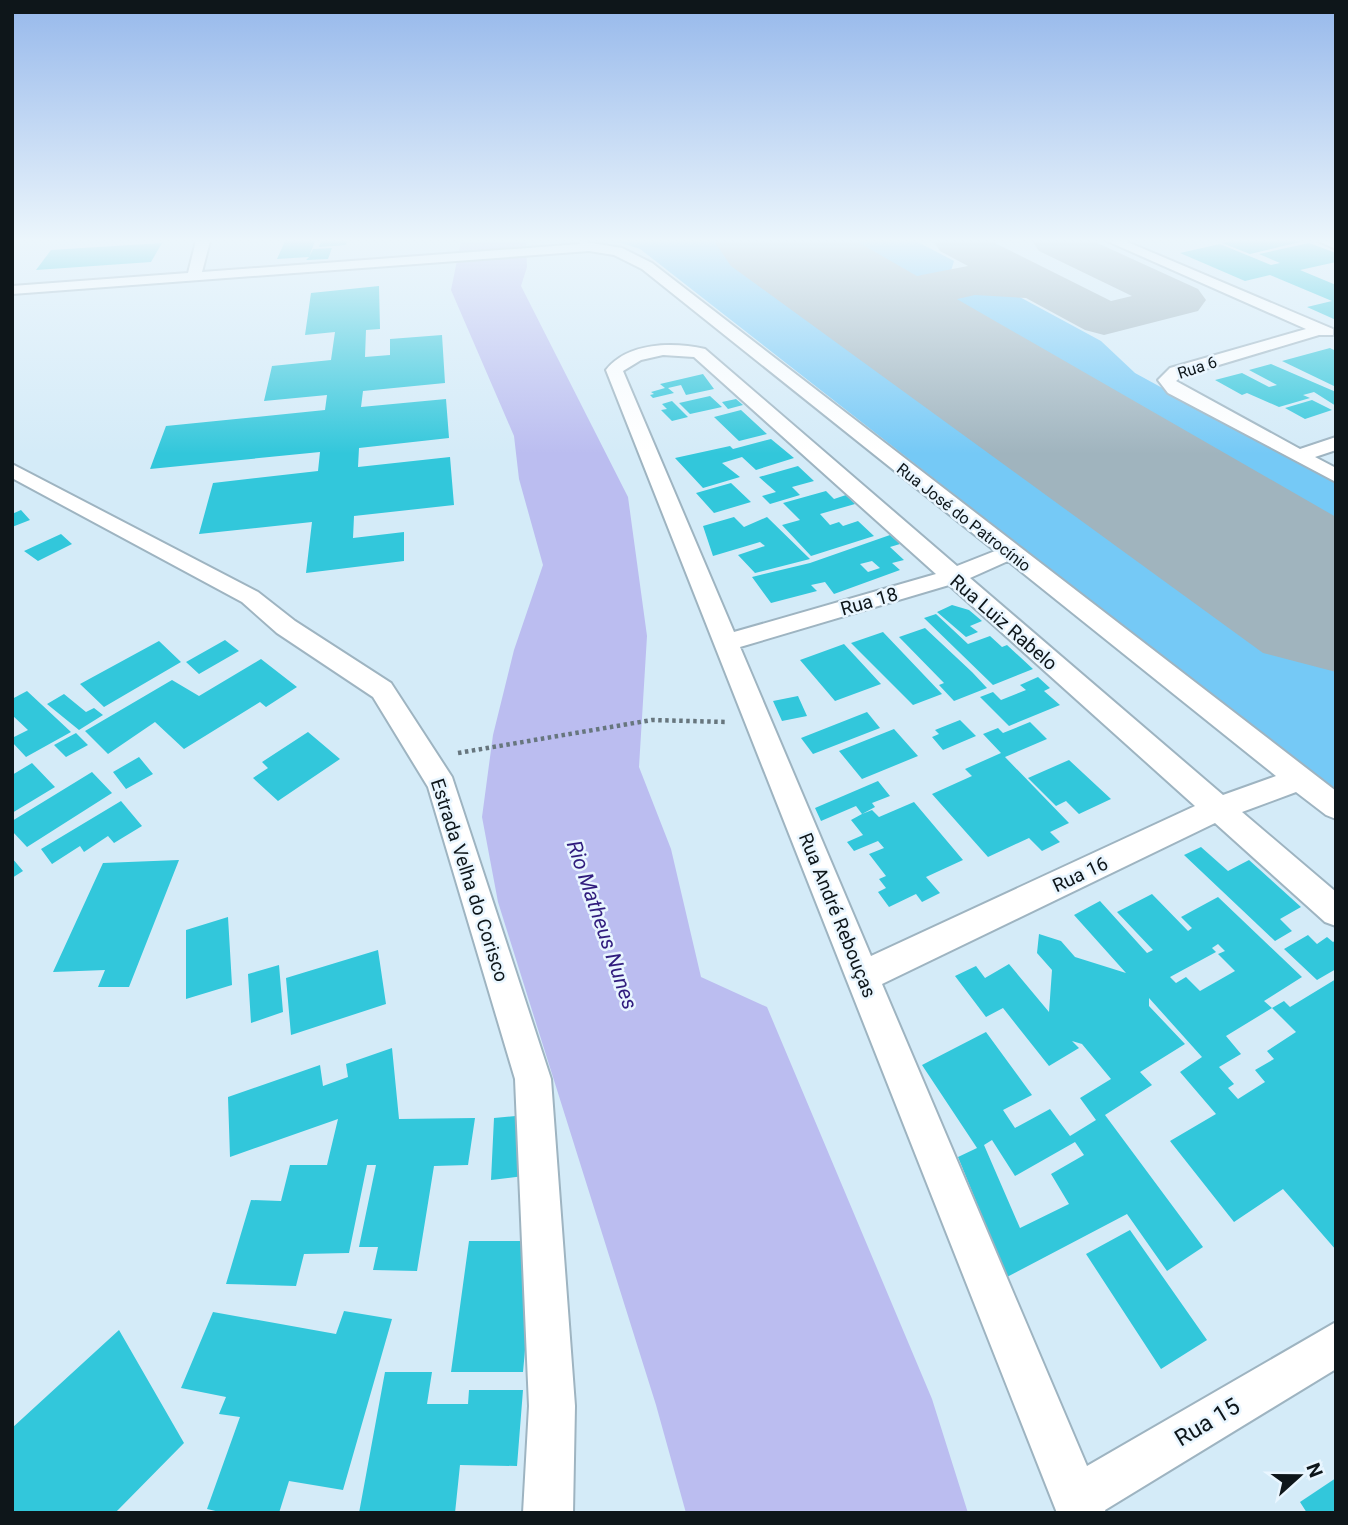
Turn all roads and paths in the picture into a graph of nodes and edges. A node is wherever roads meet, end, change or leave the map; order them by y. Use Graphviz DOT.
graph roads {
  1 [pos="685,312"];
  2 [pos="1281,312"];
  3 [pos="1328,332"];
  4 [pos="711,340"];
  5 [pos="1336,443"];
  6 [pos="1299,456"];
  7 [pos="12,470"];
  8 [pos="1336,476"];
  9 [pos="1009,553"];
  10 [pos="952,577"];
  11 [pos="726,643"];
  12 [pos="759,722"];
  13 [pos="476,751"];
  14 [pos="1300,779"];
  15 [pos="1336,807"];
  16 [pos="1217,809"];
  17 [pos="1336,912"];
  18 [pos="863,976"];
  19 [pos="1336,1344"];
  20 [pos="1080,1506"];
  21 [pos="548,1513"];
  1 -- 4 [label="street, Rua José do Patrocínio"];
  2 -- 3 [label="street"];
  3 -- 6 [label="street, Rua 6"];
  4 -- 9 [label="street, Rua José do Patrocínio"];
  4 -- 10 [label="street, Rua Luiz Rabelo"];
  4 -- 11 [label="street, Rua André Rebouças"];
  5 -- 6 [label="street"];
  6 -- 8 [label="street"];
  7 -- 21 [label="street, Estrada Velha do Corisco"];
  9 -- 10 [label="street, Rua 18"];
  9 -- 14 [label="street, Rua José do Patrocínio"];
  10 -- 11 [label="street, Rua 18"];
  10 -- 16 [label="street, Rua Luiz Rabelo"];
  11 -- 12 [label="street, Rua André Rebouças"];
  12 -- 13 [label="path"];
  12 -- 18 [label="street, Rua André Rebouças"];
  14 -- 15 [label="street, Rua José do Patrocínio"];
  14 -- 16 [label="street, Rua 16"];
  16 -- 17 [label="street, Rua Luiz Rabelo"];
  16 -- 18 [label="street, Rua 16"];
  18 -- 20 [label="street, Rua André Rebouças"];
  19 -- 20 [label="street, Rua 15"];
}
